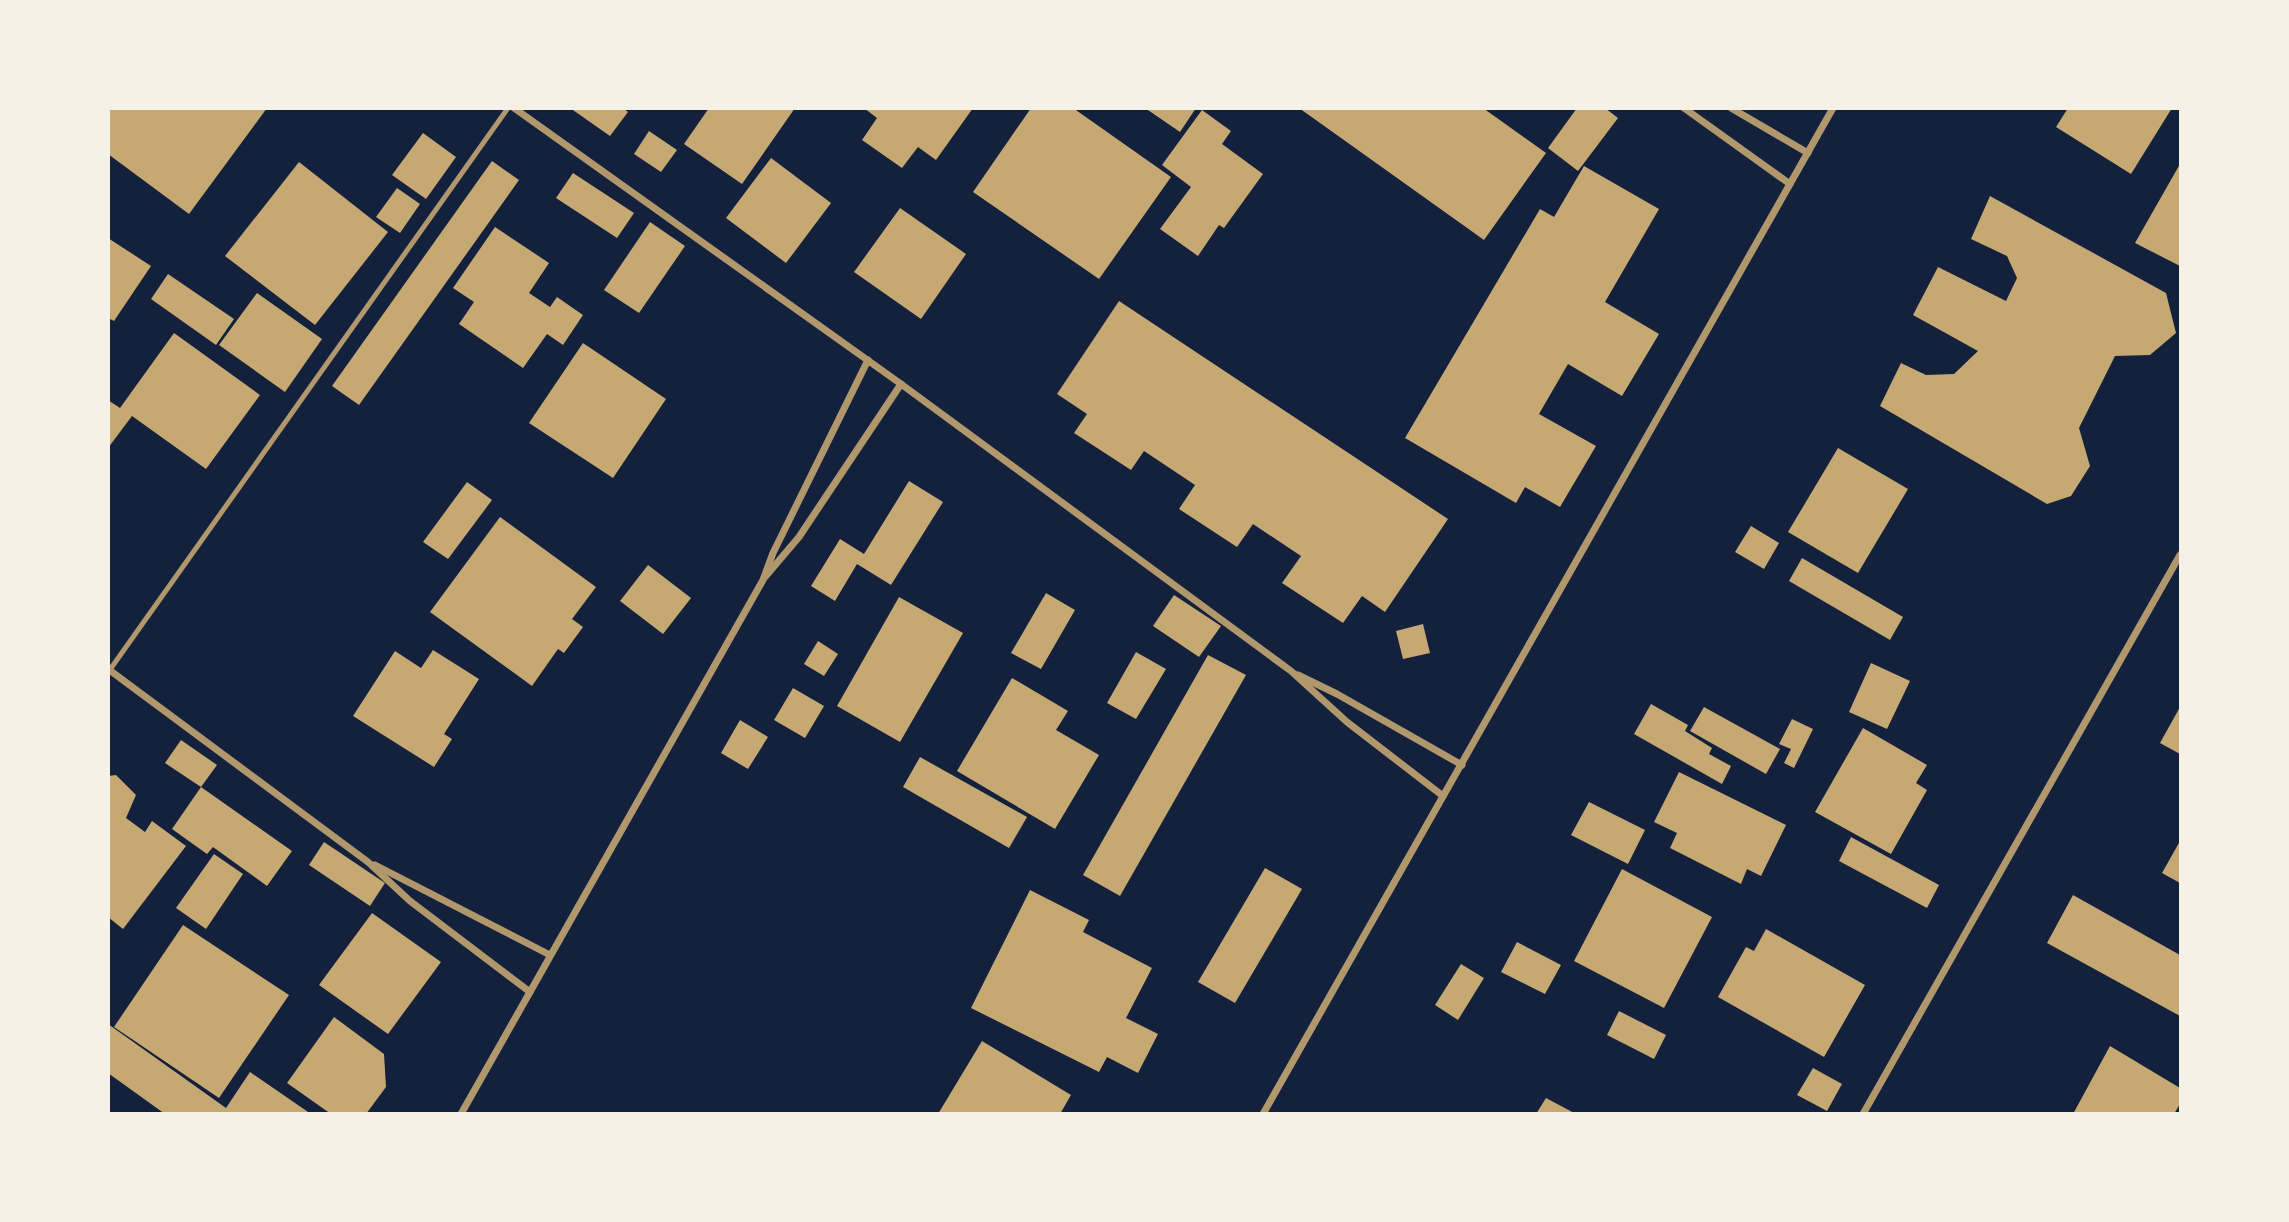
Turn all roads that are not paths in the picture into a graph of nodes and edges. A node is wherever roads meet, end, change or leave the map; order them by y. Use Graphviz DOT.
graph roads {
  1 [pos="508,108"];
  2 [pos="514,108"];
  3 [pos="1684,108"];
  4 [pos="1731,108"];
  5 [pos="1833,108"];
  6 [pos="1808,153"];
  7 [pos="1790,184"];
  8 [pos="867,360"];
  9 [pos="901,384"];
  10 [pos="2180,555"];
  11 [pos="763,580"];
  12 [pos="109,671"];
  13 [pos="1290,671"];
  14 [pos="1462,765"];
  15 [pos="1443,796"];
  16 [pos="368,862"];
  17 [pos="550,955"];
  18 [pos="530,992"];
  19 [pos="461,1114"];
  20 [pos="1263,1114"];
  21 [pos="1863,1114"];
  1 -- 12 [label="lane"];
  2 -- 8 [label="street"];
  3 -- 7 [label="street"];
  4 -- 6 [label="street"];
  5 -- 6 [label="street"];
  6 -- 7 [label="street"];
  7 -- 14 [label="street"];
  8 -- 9 [label="street"];
  8 -- 11 [label="street"];
  9 -- 11 [label="street"];
  9 -- 13 [label="street"];
  10 -- 21 [label="street"];
  11 -- 17 [label="street"];
  12 -- 16 [label="street"];
  13 -- 14 [label="street"];
  13 -- 15 [label="street"];
  14 -- 15 [label="street"];
  15 -- 20 [label="street"];
  16 -- 17 [label="street"];
  16 -- 18 [label="street"];
  17 -- 18 [label="street"];
  18 -- 19 [label="street"];
}
